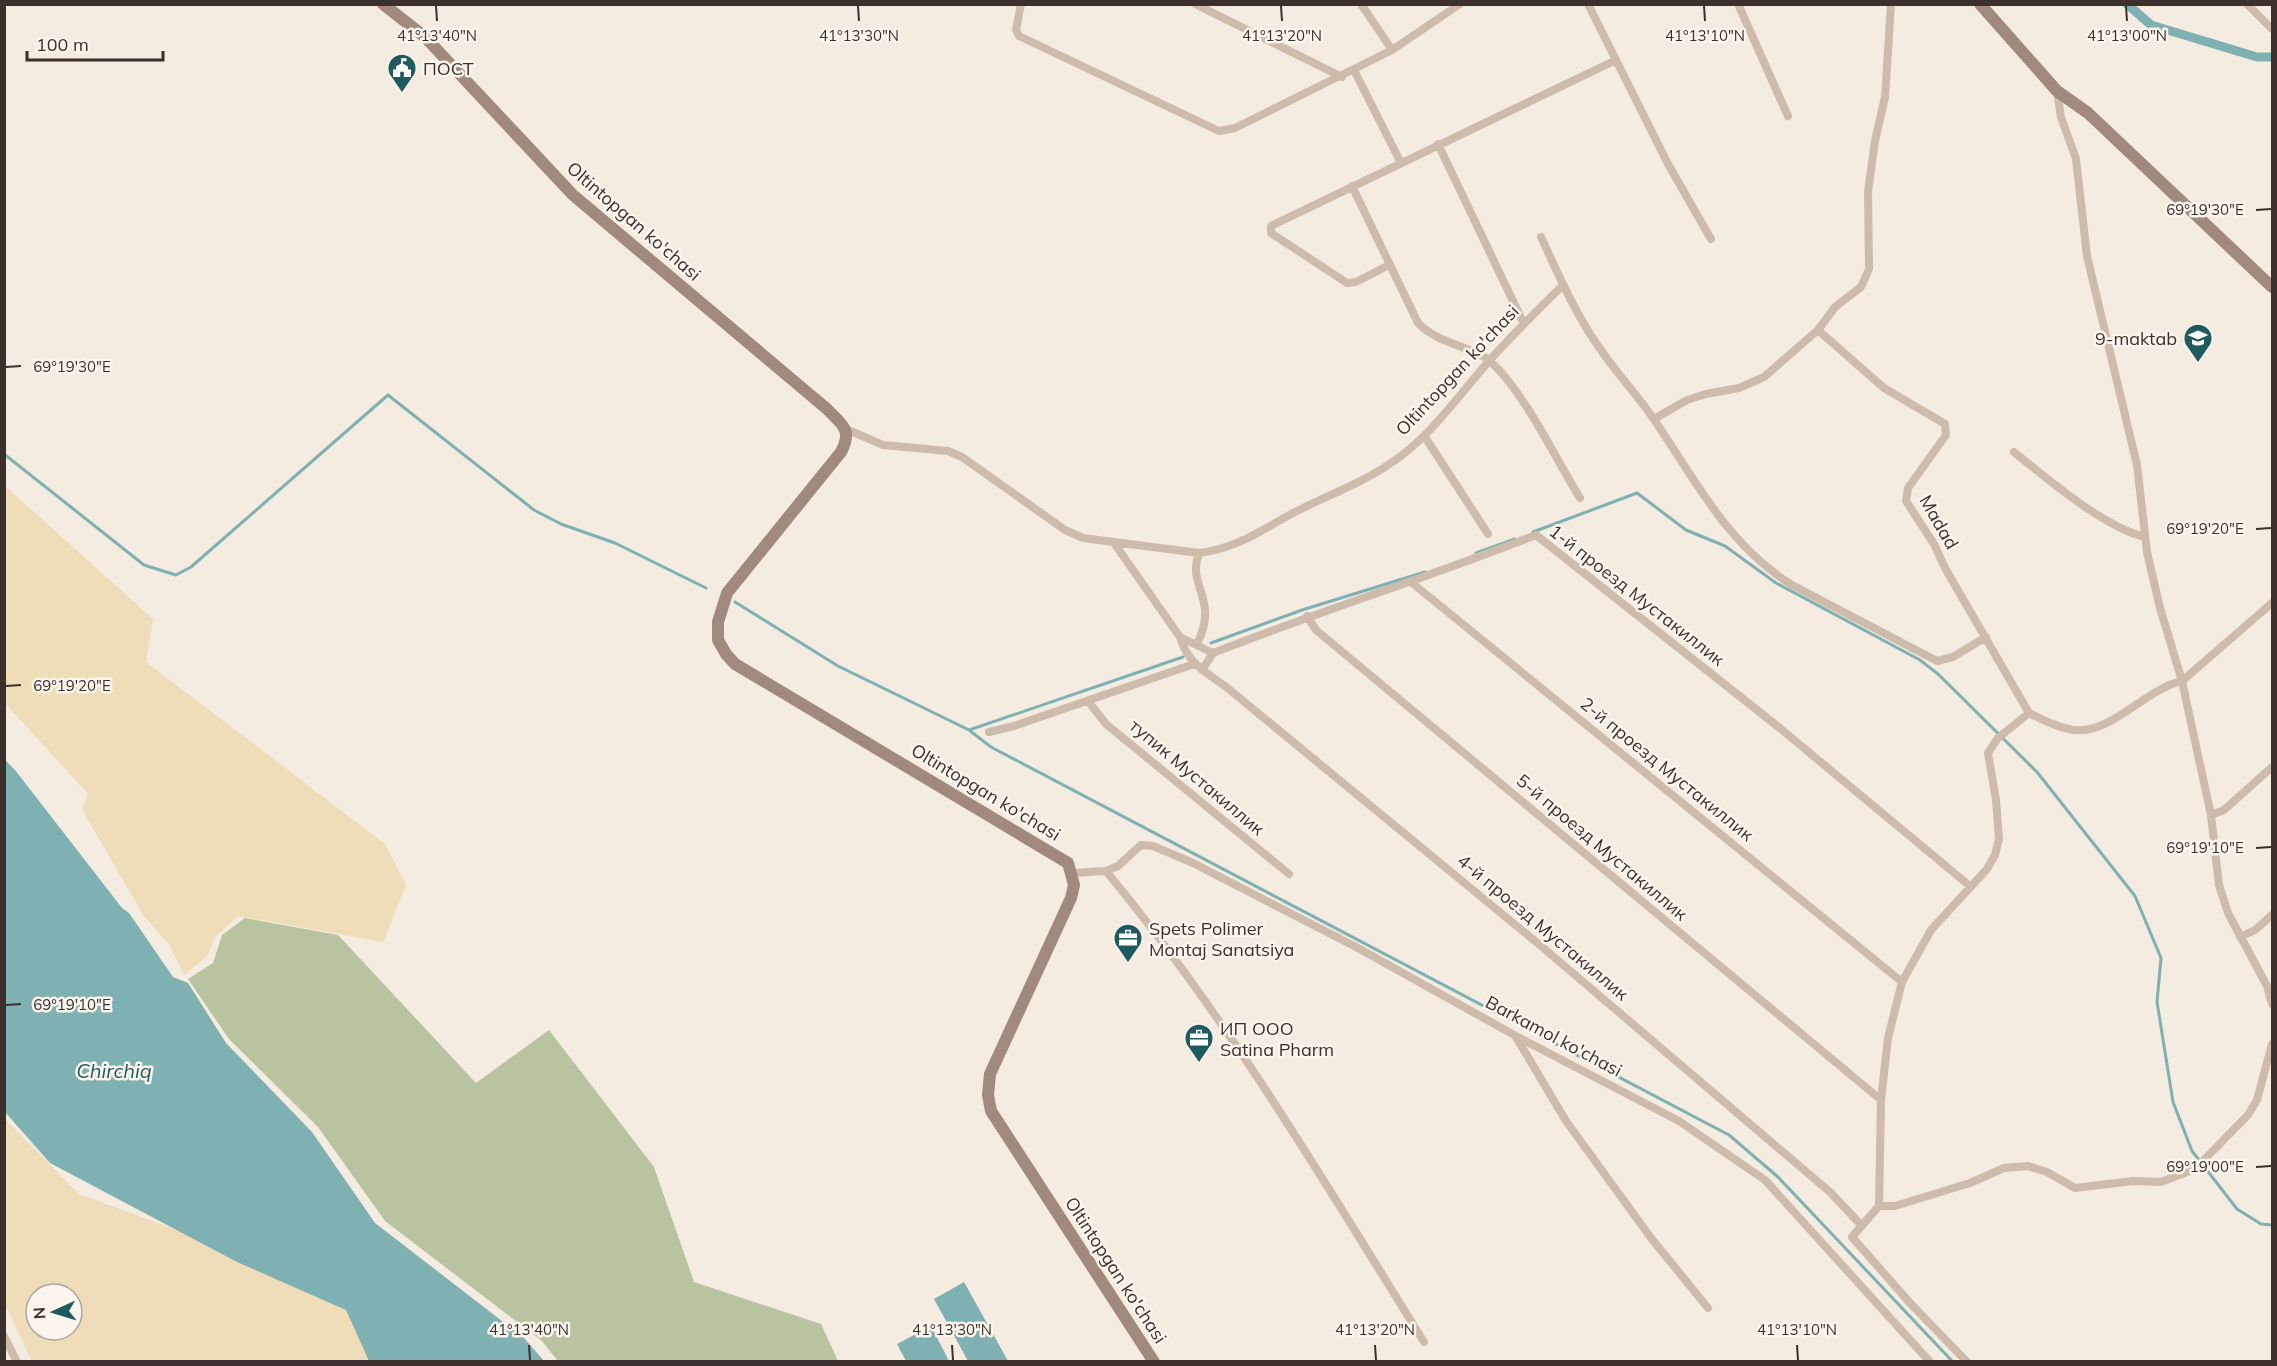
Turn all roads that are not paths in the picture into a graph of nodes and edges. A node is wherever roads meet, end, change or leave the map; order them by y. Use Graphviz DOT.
graph roads {
  1 [pos="1021,4"];
  2 [pos="1195,4"];
  3 [pos="1361,4"];
  4 [pos="1461,4"];
  5 [pos="1588,4"];
  6 [pos="1738,4"];
  7 [pos="1891,4"];
  8 [pos="1980,4"];
  9 [pos="2247,4"];
  10 [pos="383,5"];
  11 [pos="2272,29"];
  12 [pos="1392,50"];
  13 [pos="1616,60"];
  14 [pos="1354,70"];
  15 [pos="1342,77"];
  16 [pos="2057,91"];
  17 [pos="1788,116"];
  18 [pos="1438,144"];
  19 [pos="1401,163"];
  20 [pos="1352,186"];
  21 [pos="1541,237"];
  22 [pos="1711,239"];
  23 [pos="1389,265"];
  24 [pos="1563,285"];
  25 [pos="2272,287"];
  26 [pos="1524,324"];
  27 [pos="1818,330"];
  28 [pos="1490,360"];
  29 [pos="1654,419"];
  30 [pos="846,429"];
  31 [pos="1425,437"];
  32 [pos="2014,452"];
  33 [pos="1580,498"];
  34 [pos="1488,534"];
  35 [pos="2145,537"];
  36 [pos="1114,543"];
  37 [pos="1199,553"];
  38 [pos="1411,582"];
  39 [pos="2272,603"];
  40 [pos="1307,616"];
  41 [pos="1180,637"];
  42 [pos="1986,637"];
  43 [pos="1197,644"];
  44 [pos="1213,653"];
  45 [pos="1198,667"];
  46 [pos="2182,681"];
  47 [pos="1088,701"];
  48 [pos="2029,713"];
  49 [pos="989,732"];
  50 [pos="2272,766"];
  51 [pos="2211,815"];
  52 [pos="1106,871"];
  53 [pos="1073,873"];
  54 [pos="1289,874"];
  55 [pos="1971,887"];
  56 [pos="2272,915"];
  57 [pos="2240,937"];
  58 [pos="1902,982"];
  59 [pos="2272,1005"];
  60 [pos="1516,1036"];
  61 [pos="2272,1044"];
  62 [pos="1881,1101"];
  63 [pos="1879,1206"];
  64 [pos="1862,1226"];
  65 [pos="1708,1308"];
  66 [pos="4,1336"];
  67 [pos="1424,1342"];
  68 [pos="17,1362"];
  69 [pos="1154,1362"];
  70 [pos="1930,1362"];
  71 [pos="1968,1362"];
  1 -- 15 [label="street"];
  2 -- 15 [label="street"];
  3 -- 12 [label="street"];
  4 -- 12 [label="street"];
  5 -- 13 [label="street"];
  6 -- 17 [label="street"];
  7 -- 27 [label="street"];
  8 -- 16 [label="street"];
  9 -- 11 [label="street"];
  10 -- 30 [label="street, Oltintopgan ko'chasi"];
  12 -- 14 [label="street"];
  13 -- 18 [label="street"];
  13 -- 22 [label="street"];
  14 -- 15 [label="street"];
  14 -- 19 [label="street"];
  16 -- 25 [label="street"];
  16 -- 35 [label="street"];
  18 -- 19 [label="street"];
  18 -- 26 [label="street"];
  19 -- 20 [label="street"];
  20 -- 23 [label="street"];
  20 -- 23 [label="street"];
  21 -- 24 [label="street"];
  23 -- 28 [label="street"];
  24 -- 26 [label="street, Oltintopgan ko'chasi"];
  24 -- 29 [label="street"];
  26 -- 28 [label="street, Oltintopgan ko'chasi"];
  27 -- 29 [label="street"];
  27 -- 42 [label="street, Madad"];
  28 -- 31 [label="street, Oltintopgan ko'chasi"];
  28 -- 33 [label="street"];
  29 -- 42 [label="street"];
  30 -- 36 [label="street, Oltintopgan ko'chasi"];
  30 -- 53 [label="street, Oltintopgan ko'chasi"];
  31 -- 34 [label="street"];
  31 -- 37 [label="street, Oltintopgan ko'chasi"];
  32 -- 35 [label="street"];
  35 -- 46 [label="street"];
  36 -- 37 [label="street, Oltintopgan ko'chasi"];
  36 -- 41 [label="street"];
  37 -- 43 [label="street"];
  38 -- 40 [label="street, 1-й проезд Мустакиллик"];
  38 -- 55 [label="street, 1-й проезд Мустакиллик"];
  38 -- 58 [label="street, 2-й проезд Мустакиллик"];
  39 -- 46 [label="street"];
  40 -- 44 [label="street, 1-й проезд Мустакиллик"];
  40 -- 62 [label="street, 5-й проезд Мустакиллик"];
  41 -- 43 [label="street"];
  41 -- 45 [label="street"];
  42 -- 48 [label="street, Madad"];
  43 -- 44 [label="street"];
  44 -- 45 [label="street"];
  45 -- 47 [label="street"];
  45 -- 64 [label="street, 4-й проезд Мустакиллик"];
  46 -- 48 [label="street"];
  46 -- 51 [label="street"];
  47 -- 49 [label="street"];
  47 -- 54 [label="street, тупик Мустакиллик"];
  48 -- 55 [label="street"];
  50 -- 51 [label="street"];
  51 -- 57 [label="street"];
  52 -- 53 [label="street"];
  52 -- 60 [label="street, Barkamol ko'chasi"];
  52 -- 67 [label="street"];
  53 -- 69 [label="street, Oltintopgan ko'chasi"];
  55 -- 58 [label="street"];
  56 -- 57 [label="street"];
  57 -- 59 [label="street"];
  58 -- 62 [label="street"];
  60 -- 65 [label="street"];
  60 -- 70 [label="street, Barkamol ko'chasi"];
  61 -- 63 [label="street"];
  62 -- 63 [label="street"];
  63 -- 64 [label="street"];
  64 -- 71 [label="street"];
  66 -- 68 [label="street"];
}
